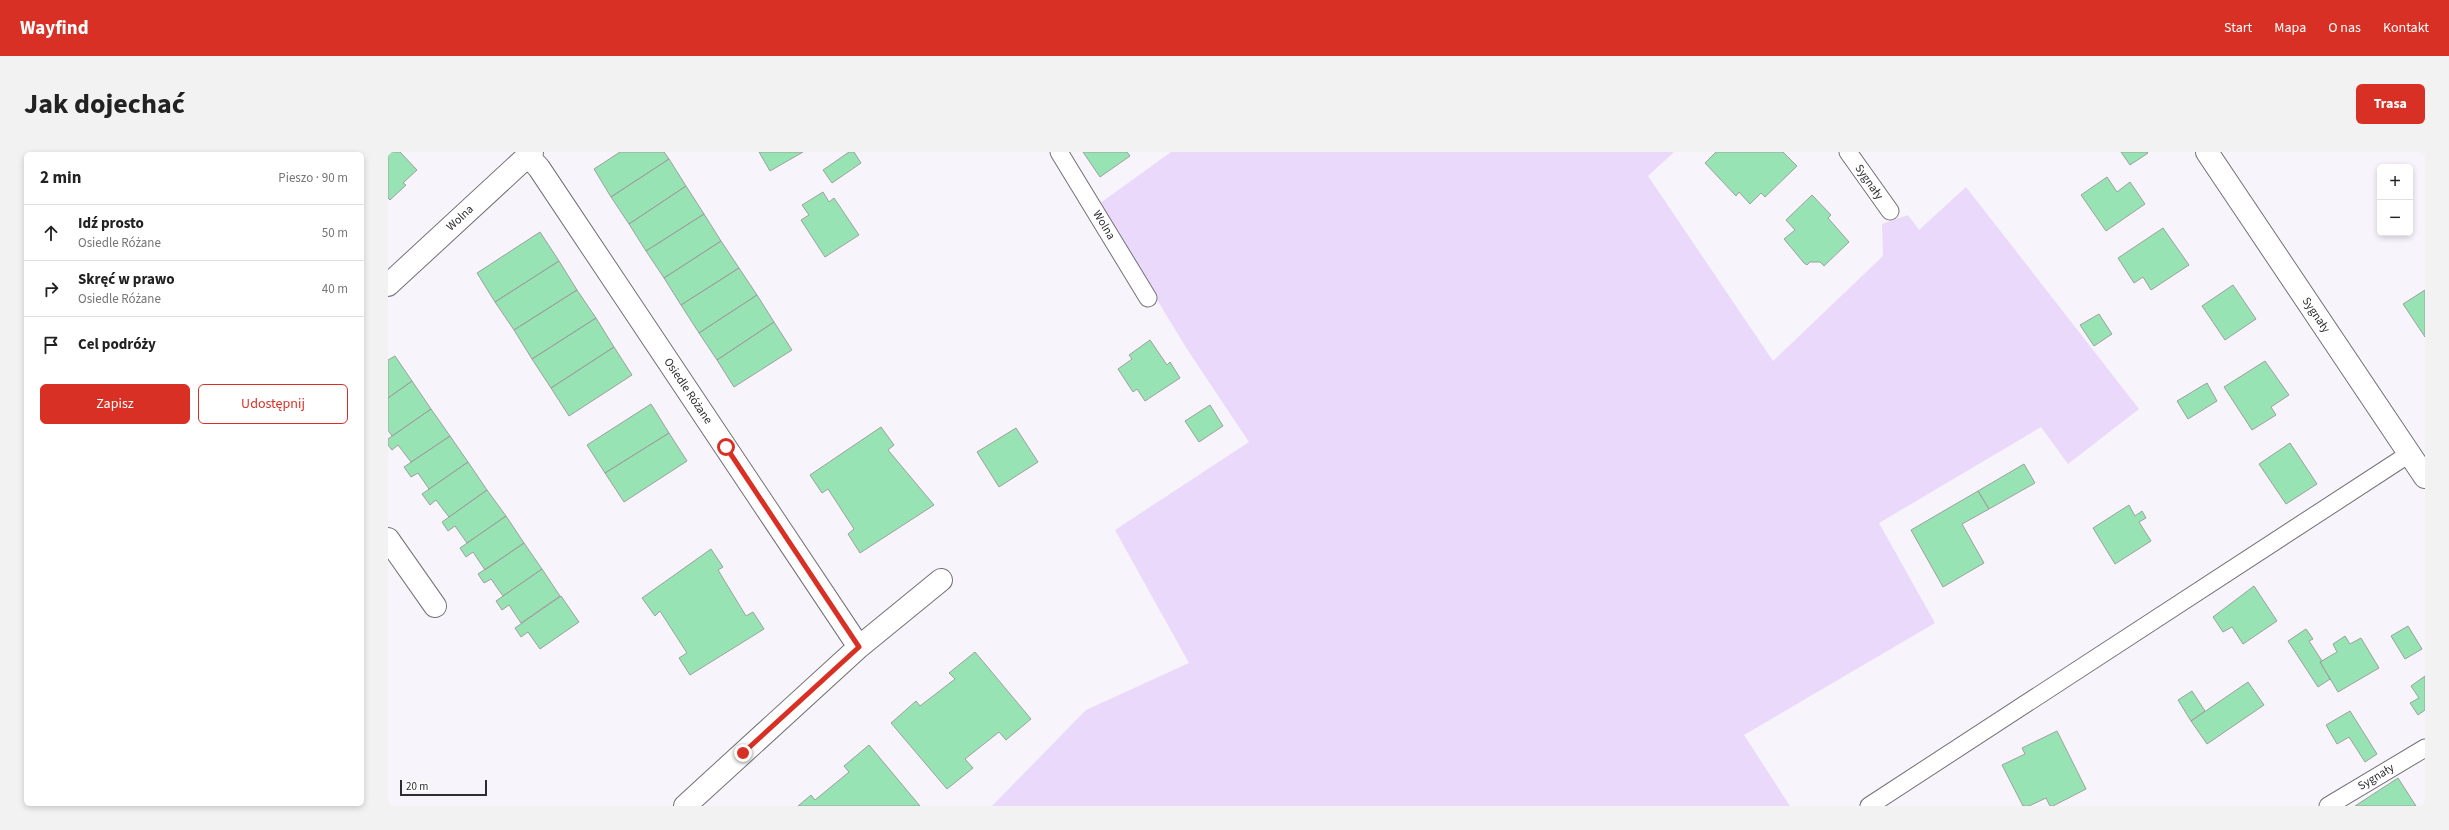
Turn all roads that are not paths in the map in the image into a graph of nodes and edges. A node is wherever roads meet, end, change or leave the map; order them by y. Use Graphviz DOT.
graph roads {
  1 [pos="1059,152"];
  2 [pos="1848,152"];
  3 [pos="2207,152"];
  4 [pos="530,154"];
  5 [pos="1890,212"];
  6 [pos="388,285"];
  7 [pos="1148,298"];
  8 [pos="2409,454"];
  9 [pos="2425,477"];
  10 [pos="388,539"];
  11 [pos="941,580"];
  12 [pos="435,606"];
  13 [pos="859,647"];
  14 [pos="2425,748"];
  15 [pos="685,806"];
  16 [pos="1868,806"];
  17 [pos="2328,806"];
  1 -- 7 [label="lane, Wolna"];
  2 -- 5 [label="lane, Sygnały"];
  3 -- 8 [label="street, Sygnały"];
  4 -- 6 [label="street, Wolna"];
  4 -- 13 [label="street, Osiedle Różane"];
  8 -- 9 [label="street, Sygnały"];
  8 -- 16 [label="lane"];
  10 -- 12 [label="street"];
  11 -- 13 [label="street"];
  13 -- 15 [label="street"];
  14 -- 17 [label="lane, Sygnały"];
}
